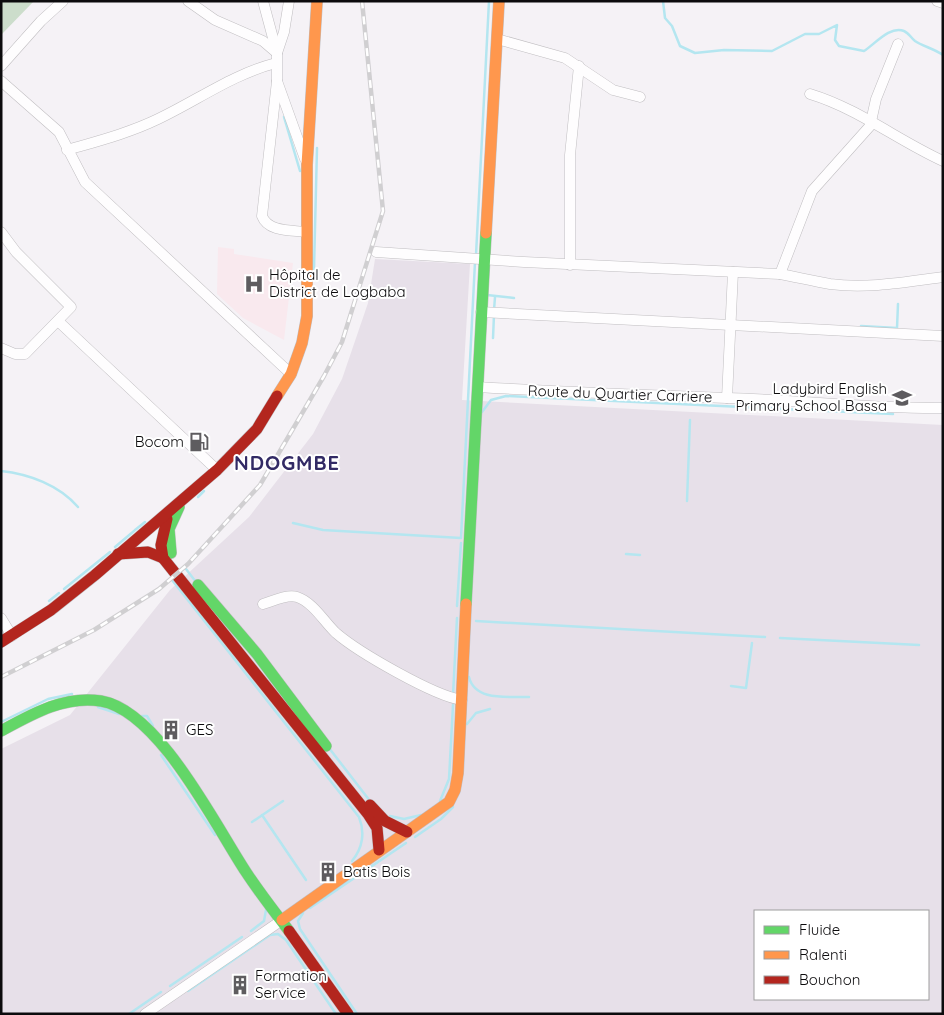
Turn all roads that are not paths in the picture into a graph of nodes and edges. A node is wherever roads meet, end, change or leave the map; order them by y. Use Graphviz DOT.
graph roads {
  1 [pos="63,1"];
  2 [pos="188,1"];
  3 [pos="264,1"];
  4 [pos="289,1"];
  5 [pos="317,1"];
  6 [pos="499,1"];
  7 [pos="936,1"];
  8 [pos="943,3"];
  9 [pos="497,39"];
  10 [pos="898,44"];
  11 [pos="277,58"];
  12 [pos="1,66"];
  13 [pos="579,66"];
  14 [pos="1,81"];
  15 [pos="277,81"];
  16 [pos="810,94"];
  17 [pos="640,97"];
  18 [pos="872,122"];
  19 [pos="67,150"];
  20 [pos="943,161"];
  21 [pos="307,164"];
  22 [pos="1,232"];
  23 [pos="306,232"];
  24 [pos="376,252"];
  25 [pos="484,259"];
  26 [pos="570,264"];
  27 [pos="733,272"];
  28 [pos="780,274"];
  29 [pos="943,277"];
  30 [pos="481,312"];
  31 [pos="58,321"];
  32 [pos="729,326"];
  33 [pos="943,336"];
  34 [pos="1,348"];
  35 [pos="291,374"];
  36 [pos="478,388"];
  37 [pos="727,398"];
  38 [pos="943,408"];
  39 [pos="217,470"];
  40 [pos="183,499"];
  41 [pos="168,513"];
  42 [pos="136,539"];
  43 [pos="161,545"];
  44 [pos="118,554"];
  45 [pos="167,556"];
  46 [pos="264,604"];
  47 [pos="1,618"];
  48 [pos="12,636"];
  49 [pos="1,642"];
  50 [pos="462,700"];
  51 [pos="1,731"];
  52 [pos="407,832"];
  53 [pos="379,850"];
  54 [pos="282,920"];
  55 [pos="144,1014"];
  56 [pos="348,1014"];
  1 -- 12 [label="street"];
  2 -- 11 [label="street"];
  3 -- 11 [label="street"];
  4 -- 11 [label="street"];
  5 -- 21 [label="main road"];
  6 -- 9 [label="main road"];
  7 -- 8 [label="street"];
  9 -- 13 [label="street"];
  9 -- 25 [label="main road"];
  10 -- 18 [label="street"];
  11 -- 15 [label="street"];
  11 -- 19 [label="street"];
  13 -- 17 [label="street"];
  13 -- 26 [label="street"];
  14 -- 19 [label="street"];
  15 -- 21 [label="street"];
  15 -- 23 [label="street"];
  16 -- 18 [label="street"];
  18 -- 20 [label="street"];
  18 -- 28 [label="street"];
  19 -- 35 [label="street"];
  21 -- 23 [label="main road"];
  22 -- 31 [label="street"];
  23 -- 35 [label="main road"];
  24 -- 25 [label="street"];
  25 -- 26 [label="street"];
  25 -- 30 [label="main road"];
  26 -- 27 [label="street"];
  27 -- 28 [label="street"];
  27 -- 32 [label="street"];
  28 -- 29 [label="street"];
  30 -- 32 [label="street"];
  30 -- 36 [label="main road"];
  31 -- 34 [label="street"];
  31 -- 39 [label="street"];
  32 -- 33 [label="street"];
  32 -- 37 [label="street"];
  35 -- 39 [label="main road"];
  36 -- 37 [label="street, Route du Quartier Carriere"];
  36 -- 50 [label="main road"];
  37 -- 38 [label="street, Route du Quartier Carriere"];
  39 -- 40 [label="main road"];
  40 -- 41 [label="main road"];
  40 -- 45 [label="main road"];
  41 -- 42 [label="main road"];
  41 -- 43 [label="main road"];
  42 -- 43 [label="main road"];
  42 -- 44 [label="main road"];
  43 -- 45 [label="main road"];
  44 -- 45 [label="main road"];
  44 -- 48 [label="main road"];
  45 -- 52 [label="main road"];
  45 -- 53 [label="main road"];
  46 -- 50 [label="street"];
  47 -- 48 [label="street"];
  48 -- 49 [label="main road"];
  50 -- 52 [label="main road"];
  51 -- 54 [label="main road"];
  52 -- 53 [label="main road"];
  53 -- 54 [label="main road"];
  54 -- 55 [label="street"];
  54 -- 56 [label="main road"];
}
